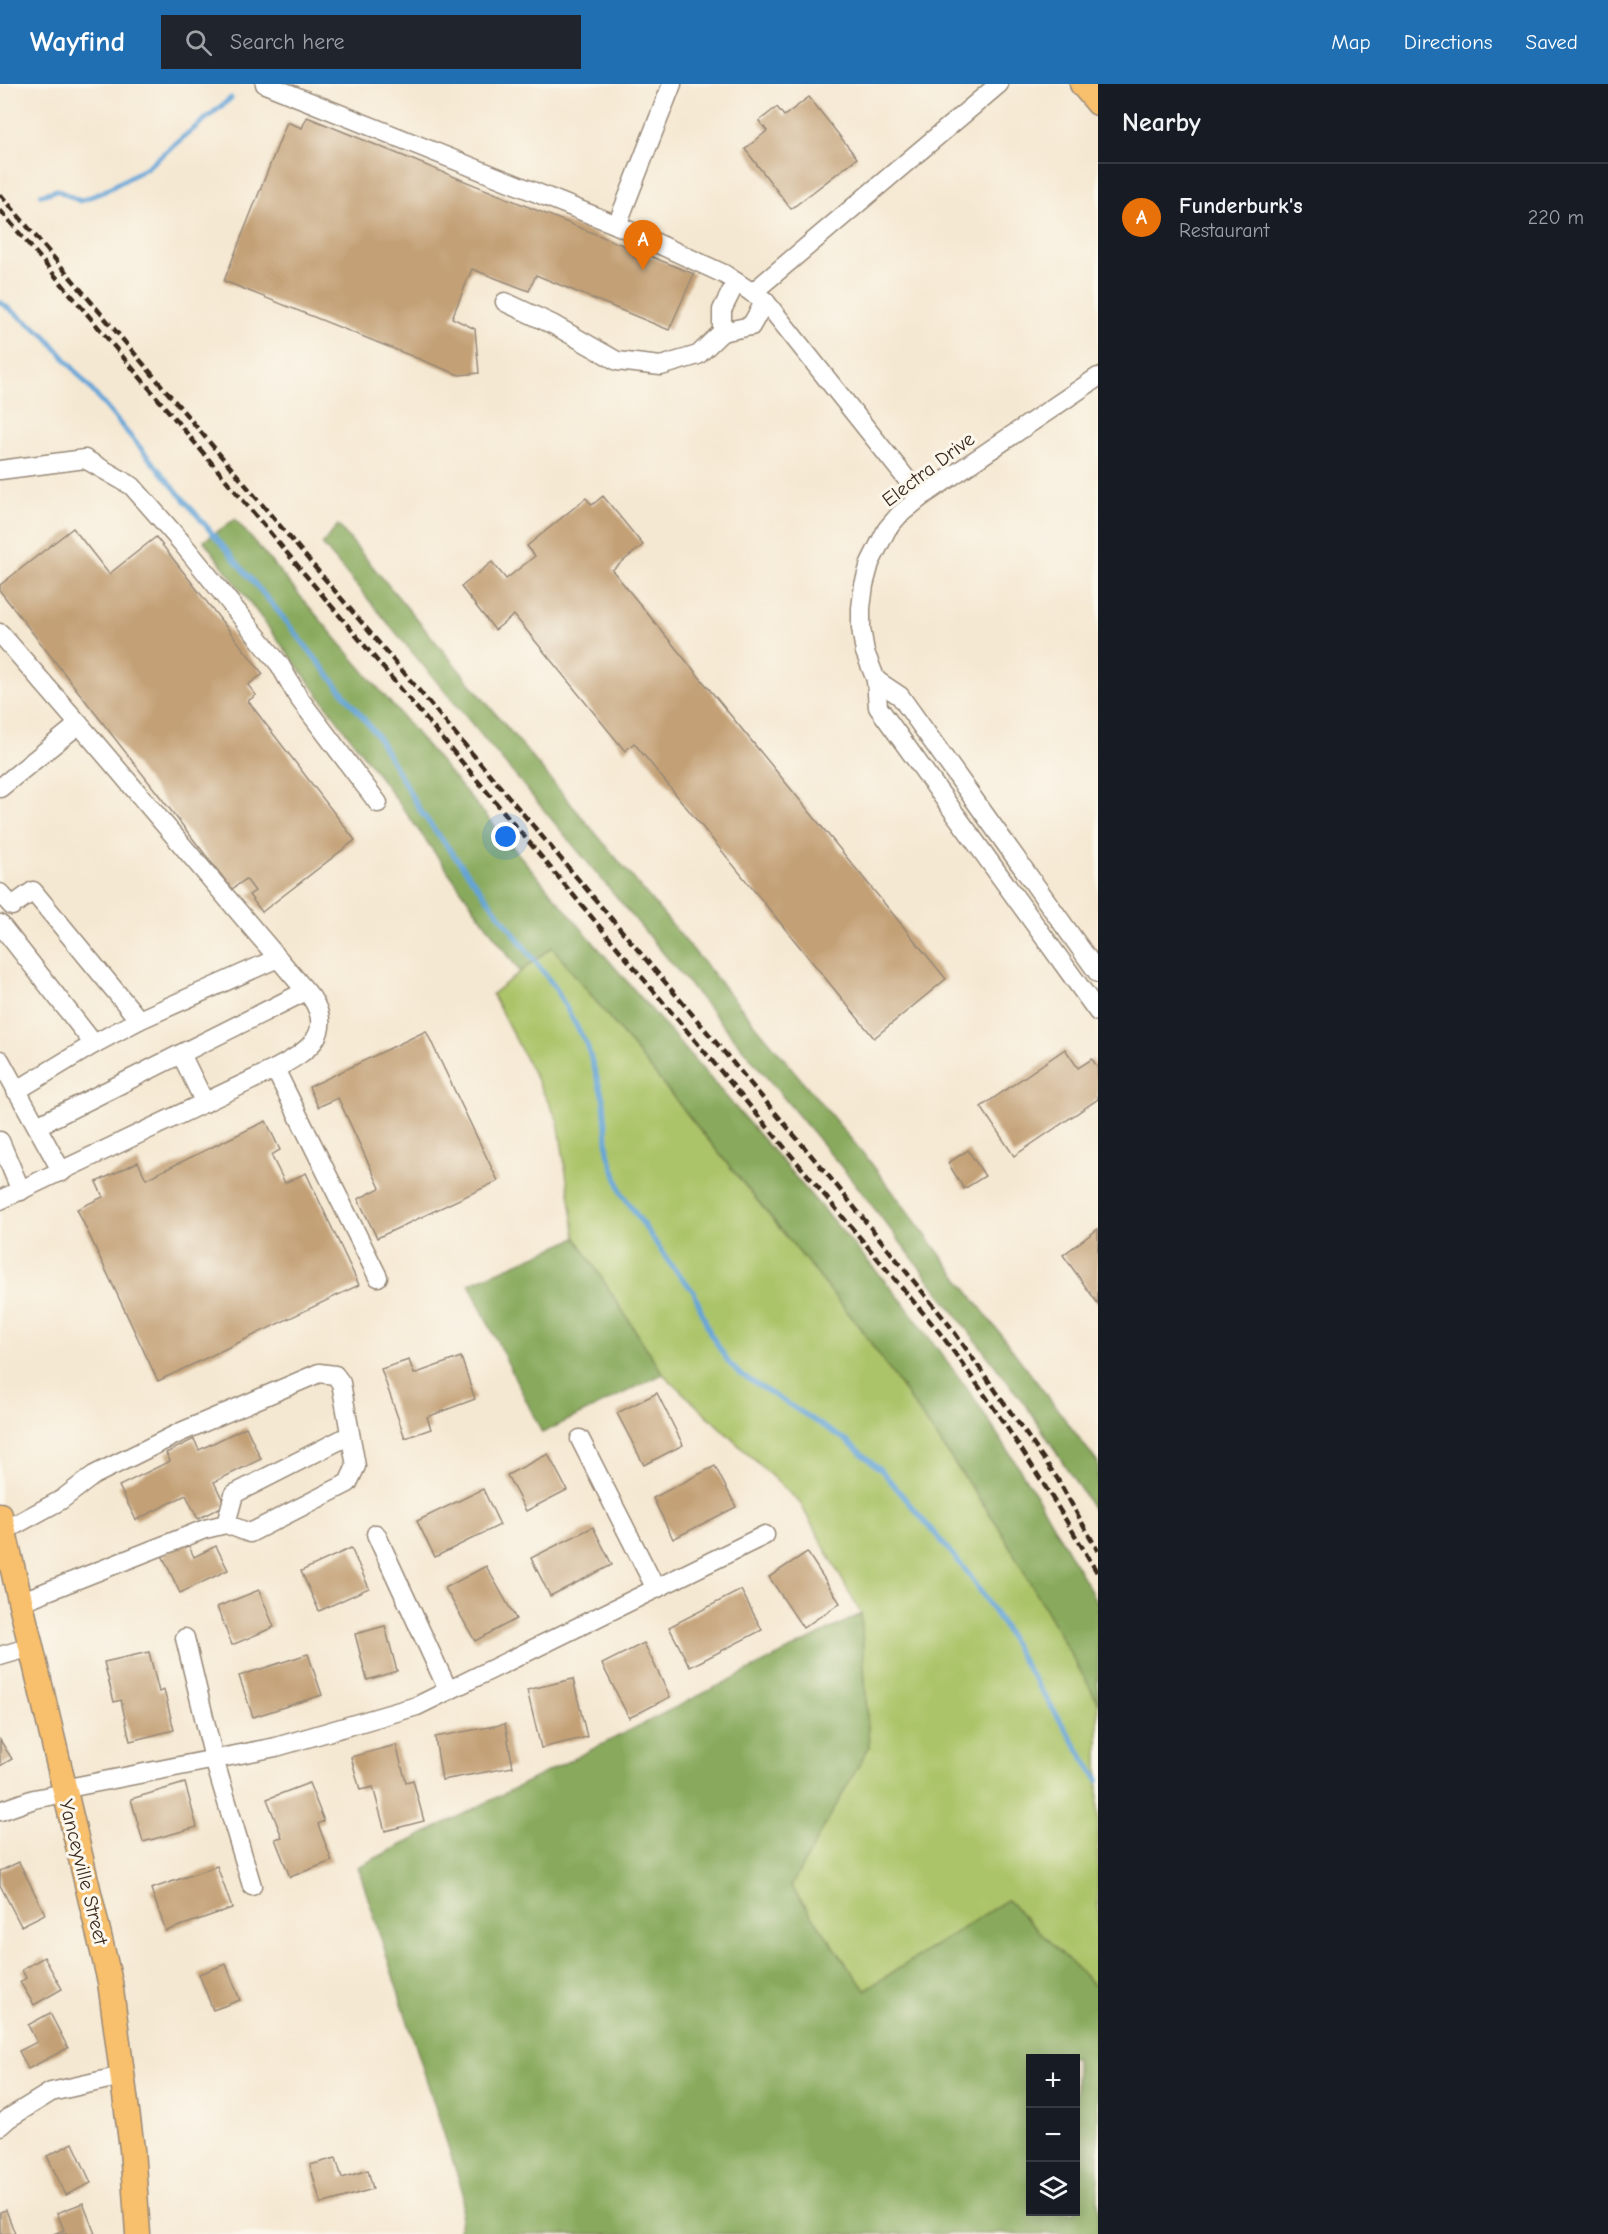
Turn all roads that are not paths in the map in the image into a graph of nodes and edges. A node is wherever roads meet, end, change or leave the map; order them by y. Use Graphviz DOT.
graph roads {
  1 [pos="265,84"];
  2 [pos="672,84"];
  3 [pos="999,84"];
  4 [pos="1082,84"];
  5 [pos="1098,103"];
  6 [pos="617,225"];
  7 [pos="751,292"];
  8 [pos="505,302"];
  9 [pos="722,332"];
  10 [pos="1098,377"];
  11 [pos="0,470"];
  12 [pos="921,496"];
  13 [pos="0,633"];
  14 [pos="876,680"];
  15 [pos="79,724"];
  16 [pos="0,788"];
  17 [pos="378,802"];
  18 [pos="6,899"];
  19 [pos="0,922"];
  20 [pos="1083,952"];
  21 [pos="278,958"];
  22 [pos="1064,966"];
  23 [pos="1098,973"];
  24 [pos="306,991"];
  25 [pos="1098,1012"];
  26 [pos="139,1020"];
  27 [pos="94,1044"];
  28 [pos="181,1054"];
  29 [pos="1,1065"];
  30 [pos="274,1069"];
  31 [pos="16,1091"];
  32 [pos="205,1103"];
  33 [pos="37,1126"];
  34 [pos="2,1153"];
  35 [pos="62,1172"];
  36 [pos="21,1191"];
  37 [pos="0,1200"];
  38 [pos="378,1277"];
  39 [pos="350,1435"];
  40 [pos="580,1439"];
  41 [pos="2,1523"];
  42 [pos="226,1524"];
  43 [pos="376,1534"];
  44 [pos="765,1535"];
  45 [pos="656,1589"];
  46 [pos="20,1602"];
  47 [pos="184,1638"];
  48 [pos="31,1647"];
  49 [pos="0,1656"];
  50 [pos="448,1690"];
  51 [pos="214,1759"];
  52 [pos="64,1791"];
  53 [pos="0,1811"];
  54 [pos="252,1886"];
  55 [pos="122,2076"];
  56 [pos="0,2126"];
  57 [pos="138,2234"];
  1 -- 6 [label="street"];
  2 -- 6 [label="street"];
  3 -- 7 [label="street"];
  4 -- 5 [label="main road"];
  6 -- 7 [label="street"];
  7 -- 9 [label="street"];
  7 -- 9 [label="street"];
  7 -- 12 [label="street"];
  8 -- 9 [label="street"];
  10 -- 12 [label="street, Electra Drive"];
  11 -- 17 [label="street"];
  12 -- 14 [label="street, Electra Drive"];
  13 -- 15 [label="street"];
  14 -- 20 [label="street"];
  14 -- 22 [label="street, Electra Drive"];
  15 -- 16 [label="street"];
  15 -- 21 [label="street"];
  18 -- 19 [label="street"];
  18 -- 26 [label="street"];
  19 -- 27 [label="street"];
  20 -- 22 [label="street"];
  20 -- 23 [label="street"];
  21 -- 24 [label="street"];
  21 -- 26 [label="street"];
  22 -- 25 [label="street, Electra Drive"];
  24 -- 28 [label="street"];
  24 -- 30 [label="street"];
  26 -- 27 [label="street"];
  27 -- 31 [label="street"];
  28 -- 32 [label="street"];
  28 -- 33 [label="street"];
  29 -- 31 [label="street"];
  30 -- 32 [label="street"];
  30 -- 38 [label="street"];
  31 -- 33 [label="street"];
  32 -- 35 [label="street"];
  33 -- 35 [label="street"];
  34 -- 36 [label="street"];
  35 -- 36 [label="street"];
  36 -- 37 [label="street"];
  39 -- 41 [label="street"];
  39 -- 42 [label="street"];
  39 -- 42 [label="street"];
  40 -- 45 [label="street"];
  41 -- 46 [label="main road, Yanceyville Street"];
  42 -- 46 [label="street"];
  43 -- 50 [label="street"];
  44 -- 45 [label="street"];
  45 -- 50 [label="street"];
  46 -- 48 [label="main road, Yanceyville Street"];
  47 -- 51 [label="street"];
  48 -- 49 [label="street"];
  48 -- 52 [label="main road, Yanceyville Street"];
  50 -- 51 [label="street"];
  51 -- 52 [label="street"];
  51 -- 54 [label="street"];
  52 -- 53 [label="street"];
  52 -- 55 [label="main road, Yanceyville Street"];
  55 -- 56 [label="street"];
  55 -- 57 [label="main road, Yanceyville Street"];
}
